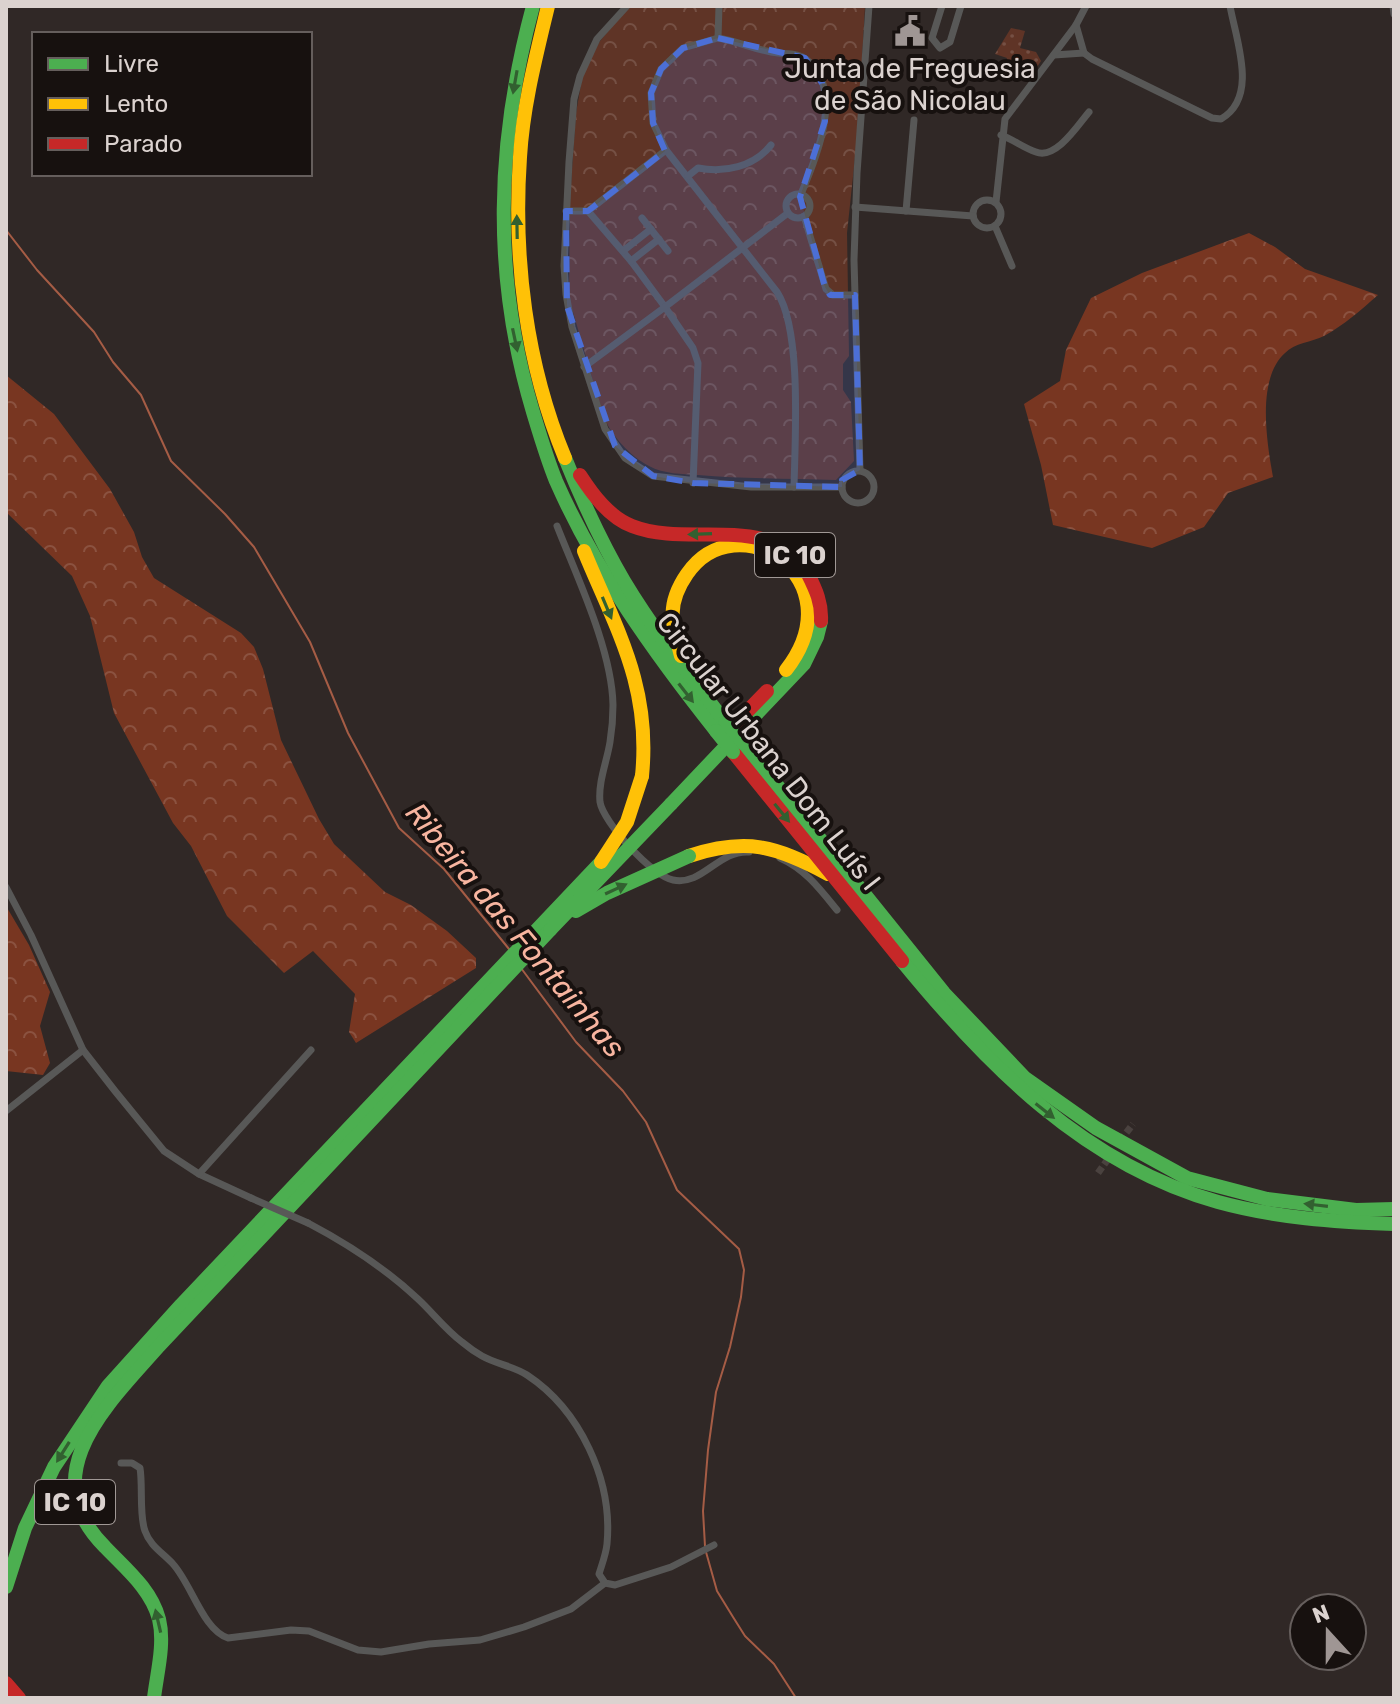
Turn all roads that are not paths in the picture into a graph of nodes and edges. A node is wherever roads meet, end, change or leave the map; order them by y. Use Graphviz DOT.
graph roads {
  1 [pos="533,6"];
  2 [pos="548,6"];
  3 [pos="627,6"];
  4 [pos="719,6"];
  5 [pos="869,6"];
  6 [pos="942,6"];
  7 [pos="961,6"];
  8 [pos="1086,6"];
  9 [pos="1230,6"];
  10 [pos="1393,6"];
  11 [pos="1394,14"];
  12 [pos="1076,25"];
  13 [pos="718,38"];
  14 [pos="1084,53"];
  15 [pos="1053,55"];
  16 [pos="1089,112"];
  17 [pos="914,120"];
  18 [pos="1001,135"];
  19 [pos="771,145"];
  20 [pos="666,150"];
  21 [pos="688,176"];
  22 [pos="801,194"];
  23 [pos="996,202"];
  24 [pos="855,207"];
  25 [pos="566,211"];
  26 [pos="588,211"];
  27 [pos="906,211"];
  28 [pos="788,213"];
  29 [pos="804,216"];
  30 [pos="973,216"];
  31 [pos="642,218"];
  32 [pos="995,226"];
  33 [pos="651,229"];
  34 [pos="659,239"];
  35 [pos="743,249"];
  36 [pos="623,251"];
  37 [pos="668,251"];
  38 [pos="631,261"];
  39 [pos="1012,266"];
  40 [pos="855,295"];
  41 [pos="665,307"];
  42 [pos="584,367"];
  43 [pos="548,414"];
  44 [pos="860,470"];
  45 [pos="693,483"];
  46 [pos="557,484"];
  47 [pos="794,487"];
  48 [pos="842,487"];
  49 [pos="557,526"];
  50 [pos="694,681"];
  51 [pos="721,726"];
  52 [pos="738,748"];
  53 [pos="668,800"];
  54 [pos="601,862"];
  55 [pos="834,878"];
  56 [pos="6,887"];
  57 [pos="837,910"];
  58 [pos="550,930"];
  59 [pos="83,1050"];
  60 [pos="311,1050"];
  61 [pos="6,1111"];
  62 [pos="199,1174"];
  63 [pos="1394,1209"];
  64 [pos="1269,1214"];
  65 [pos="1394,1224"];
  66 [pos="1394,1232"];
  67 [pos="121,1463"];
  68 [pos="714,1545"];
  69 [pos="605,1583"];
  70 [pos="6,1587"];
  71 [pos="6,1683"];
  72 [pos="19,1698"];
  73 [pos="154,1698"];
  1 -- 46 [label="highway, Circular Urbana Dom Luís I, one-way"];
  43 -- 2 [label="highway, Circular Urbana Dom Luís I, one-way"];
  3 -- 25 [label="street"];
  4 -- 13 [label="street"];
  5 -- 24 [label="street"];
  6 -- 7 [label="street"];
  8 -- 12 [label="street"];
  9 -- 14 [label="street"];
  10 -- 11 [label="street"];
  12 -- 14 [label="street"];
  12 -- 15 [label="street"];
  13 -- 20 [label="street"];
  13 -- 22 [label="street"];
  14 -- 15 [label="street"];
  15 -- 18 [label="street"];
  16 -- 18 [label="street"];
  17 -- 27 [label="street"];
  18 -- 23 [label="street"];
  19 -- 21 [label="street"];
  20 -- 21 [label="street"];
  20 -- 26 [label="street"];
  21 -- 35 [label="street"];
  22 -- 28 [label="street"];
  22 -- 29 [label="street"];
  23 -- 30 [label="street"];
  23 -- 32 [label="street"];
  24 -- 27 [label="street"];
  24 -- 40 [label="street"];
  25 -- 26 [label="street"];
  25 -- 42 [label="street"];
  26 -- 36 [label="street"];
  27 -- 30 [label="street"];
  28 -- 29 [label="street"];
  28 -- 35 [label="street"];
  29 -- 40 [label="street"];
  30 -- 32 [label="street"];
  31 -- 33 [label="street"];
  32 -- 39 [label="street"];
  33 -- 34 [label="street"];
  33 -- 36 [label="street"];
  34 -- 37 [label="street"];
  34 -- 38 [label="street"];
  35 -- 41 [label="street"];
  35 -- 47 [label="street"];
  36 -- 38 [label="street"];
  38 -- 41 [label="street"];
  40 -- 44 [label="street"];
  41 -- 42 [label="street"];
  41 -- 45 [label="street"];
  42 -- 45 [label="street"];
  43 -- 50 [label="highway, Circular Urbana Dom Luís I"];
  53 -- 43 [label="highway, IC 10, one-way"];
  44 -- 48 [label="street"];
  44 -- 48 [label="street"];
  45 -- 47 [label="street"];
  46 -- 51 [label="highway, Circular Urbana Dom Luís I, one-way"];
  46 -- 54 [label="highway, IC 10, one-way, bridge"];
  47 -- 48 [label="street"];
  49 -- 57 [label="street"];
  50 -- 51 [label="highway, Circular Urbana Dom Luís I"];
  50 -- 53 [label="highway, IC 10"];
  51 -- 52 [label="highway, Circular Urbana Dom Luís I, bridge"];
  52 -- 55 [label="highway, Circular Urbana Dom Luís I, one-way"];
  63 -- 52 [label="highway, Circular Urbana Dom Luís I, one-way"];
  53 -- 54 [label="highway, IC 10, bridge"];
  53 -- 58 [label="highway, IC 10, bridge"];
  54 -- 70 [label="highway, IC 10 / IC 10, one-way"];
  58 -- 55 [label="highway, IC 10, one-way, bridge"];
  55 -- 64 [label="highway, Circular Urbana Dom Luís I, one-way"];
  56 -- 59 [label="street"];
  73 -- 58 [label="highway, IC 10, one-way"];
  59 -- 61 [label="street"];
  59 -- 62 [label="street"];
  60 -- 62 [label="street"];
  62 -- 69 [label="street, bridge"];
  64 -- 65 [label="highway, Circular Urbana Dom Luís I"];
  64 -- 66 [label="highway"];
  67 -- 69 [label="street"];
  68 -- 69 [label="street"];
  71 -- 72 [label="highway"];
}
